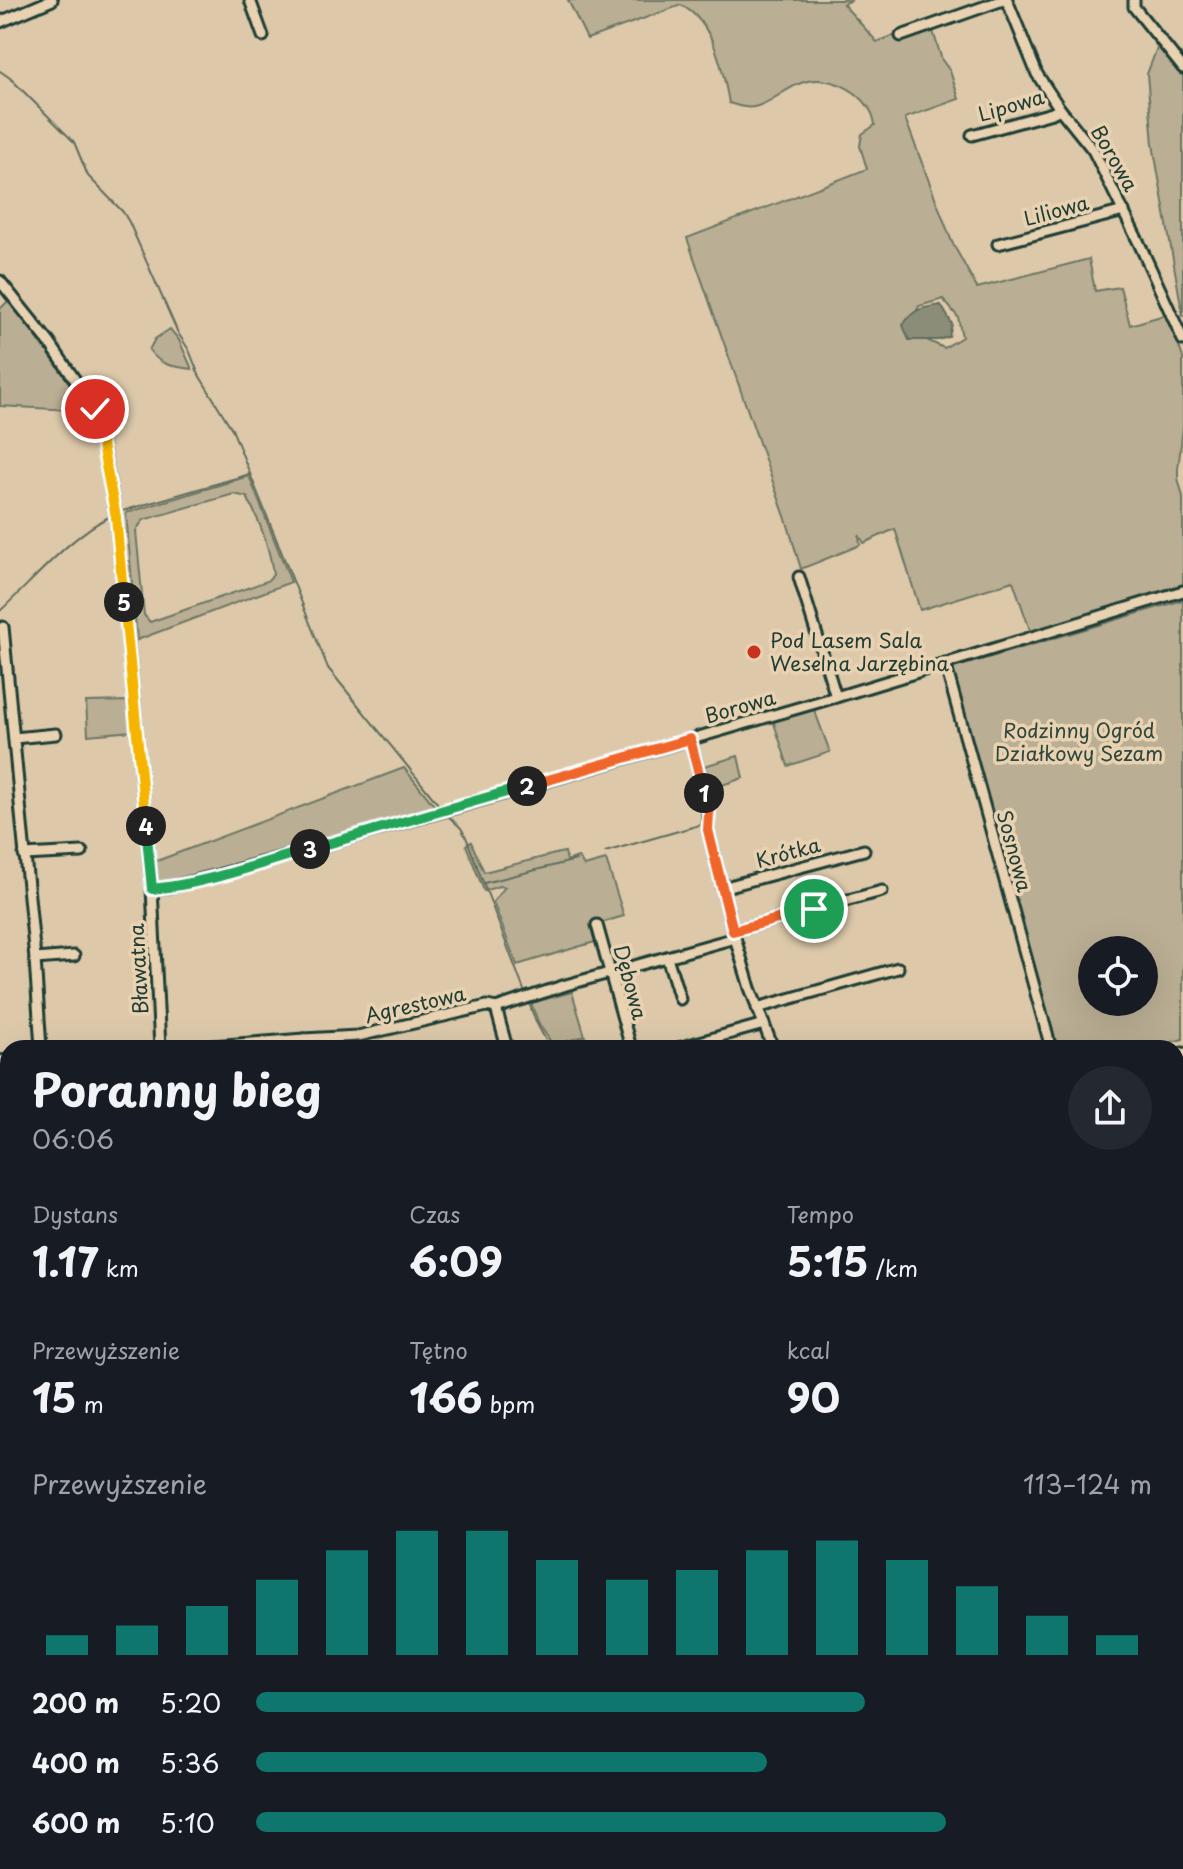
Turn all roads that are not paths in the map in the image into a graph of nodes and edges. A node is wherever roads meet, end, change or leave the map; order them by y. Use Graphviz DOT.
graph roads {
  1 [pos="52,0"];
  2 [pos="250,0"];
  3 [pos="1005,0"];
  4 [pos="1134,0"];
  5 [pos="0,22"];
  6 [pos="263,36"];
  7 [pos="901,36"];
  8 [pos="1183,68"];
  9 [pos="1060,109"];
  10 [pos="972,135"];
  11 [pos="1124,211"];
  12 [pos="998,244"];
  13 [pos="0,281"];
  14 [pos="1183,340"];
  15 [pos="799,577"];
  16 [pos="1183,591"];
  17 [pos="3,627"];
  18 [pos="945,663"];
  19 [pos="836,697"];
  20 [pos="56,734"];
  21 [pos="14,738"];
  22 [pos="690,739"];
  23 [pos="864,850"];
  24 [pos="82,852"];
  25 [pos="24,855"];
  26 [pos="722,888"];
  27 [pos="152,889"];
  28 [pos="882,891"];
  29 [pos="597,925"];
  30 [pos="734,934"];
  31 [pos="74,956"];
  32 [pos="667,957"];
  33 [pos="35,959"];
  34 [pos="898,968"];
  35 [pos="610,972"];
  36 [pos="680,999"];
  37 [pos="496,1008"];
  38 [pos="757,1008"];
  39 [pos="764,1024"];
  40 [pos="40,1040"];
  41 [pos="160,1040"];
  42 [pos="331,1040"];
  43 [pos="505,1040"];
  44 [pos="629,1040"];
  45 [pos="707,1040"];
  46 [pos="770,1040"];
  47 [pos="1049,1040"];
  1 -- 5 [label="street"];
  2 -- 6 [label="street"];
  3 -- 7 [label="street"];
  3 -- 9 [label="street, Borowa"];
  4 -- 8 [label="street"];
  9 -- 10 [label="street, Lipowa"];
  9 -- 11 [label="street, Borowa"];
  11 -- 12 [label="street, Liliowa"];
  11 -- 14 [label="street, Borowa"];
  13 -- 27 [label="street, Bławatna"];
  15 -- 19 [label="street"];
  16 -- 18 [label="street, Borowa"];
  17 -- 21 [label="street"];
  18 -- 19 [label="street, Borowa"];
  18 -- 47 [label="street, Sosnowa"];
  19 -- 22 [label="street, Borowa"];
  20 -- 21 [label="street"];
  21 -- 25 [label="street"];
  22 -- 26 [label="street"];
  22 -- 27 [label="street, Borowa"];
  23 -- 26 [label="street, Krótka"];
  24 -- 25 [label="street"];
  25 -- 33 [label="street"];
  26 -- 30 [label="street"];
  27 -- 41 [label="street, Bławatna"];
  28 -- 30 [label="street"];
  29 -- 35 [label="street, Dębowa"];
  30 -- 32 [label="street"];
  30 -- 38 [label="street"];
  31 -- 33 [label="street"];
  32 -- 35 [label="street"];
  32 -- 36 [label="street"];
  33 -- 40 [label="street"];
  34 -- 38 [label="street"];
  35 -- 37 [label="street, Agrestowa"];
  35 -- 44 [label="street, Dębowa"];
  37 -- 42 [label="street, Agrestowa"];
  37 -- 43 [label="street"];
  38 -- 39 [label="street"];
  39 -- 45 [label="street"];
  39 -- 46 [label="street"];
}
